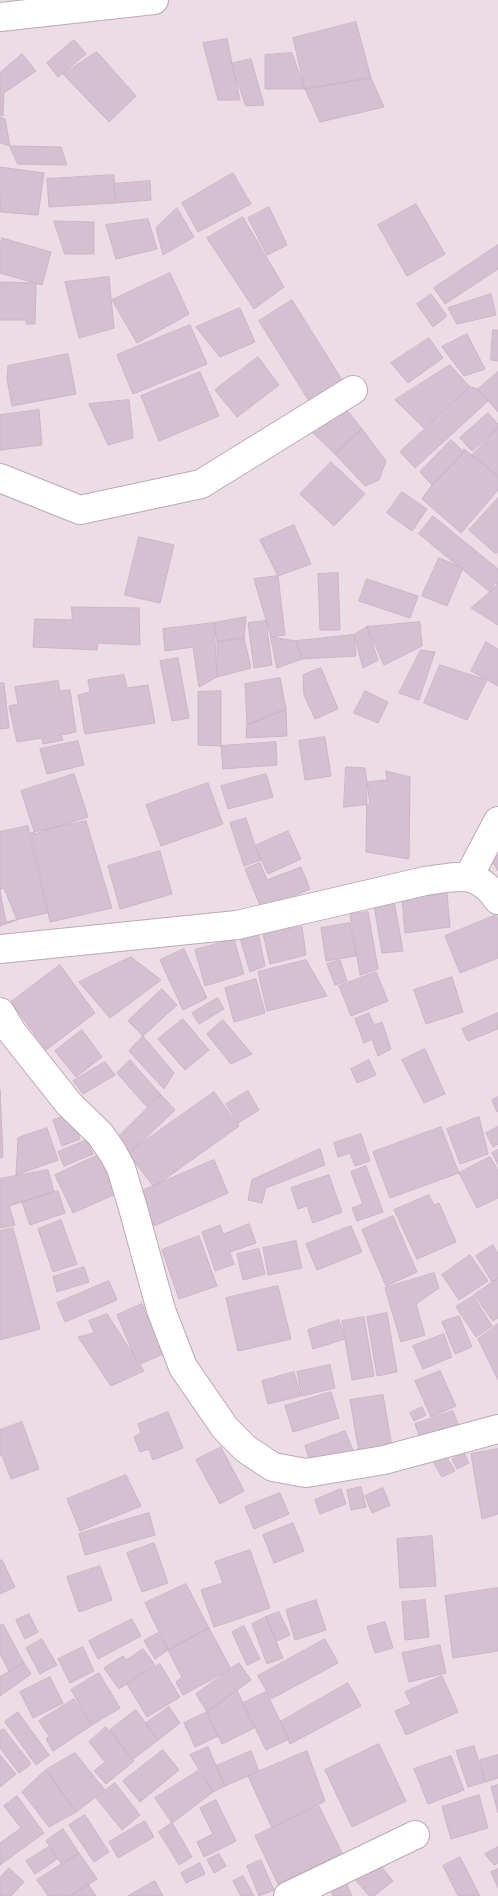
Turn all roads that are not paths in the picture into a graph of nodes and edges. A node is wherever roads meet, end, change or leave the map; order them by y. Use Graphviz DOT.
graph roads {
  1 [pos="154,0"];
  2 [pos="0,17"];
  3 [pos="352,390"];
  4 [pos="0,478"];
  5 [pos="498,821"];
  6 [pos="469,876"];
  7 [pos="498,900"];
  8 [pos="0,949"];
  9 [pos="2,1019"];
  10 [pos="498,1429"];
  11 [pos="415,1835"];
  12 [pos="288,1896"];
  1 -- 2 [label="street"];
  3 -- 4 [label="street"];
  5 -- 6 [label="street"];
  6 -- 7 [label="street"];
  6 -- 8 [label="street"];
  9 -- 10 [label="street"];
  11 -- 12 [label="street"];
}
